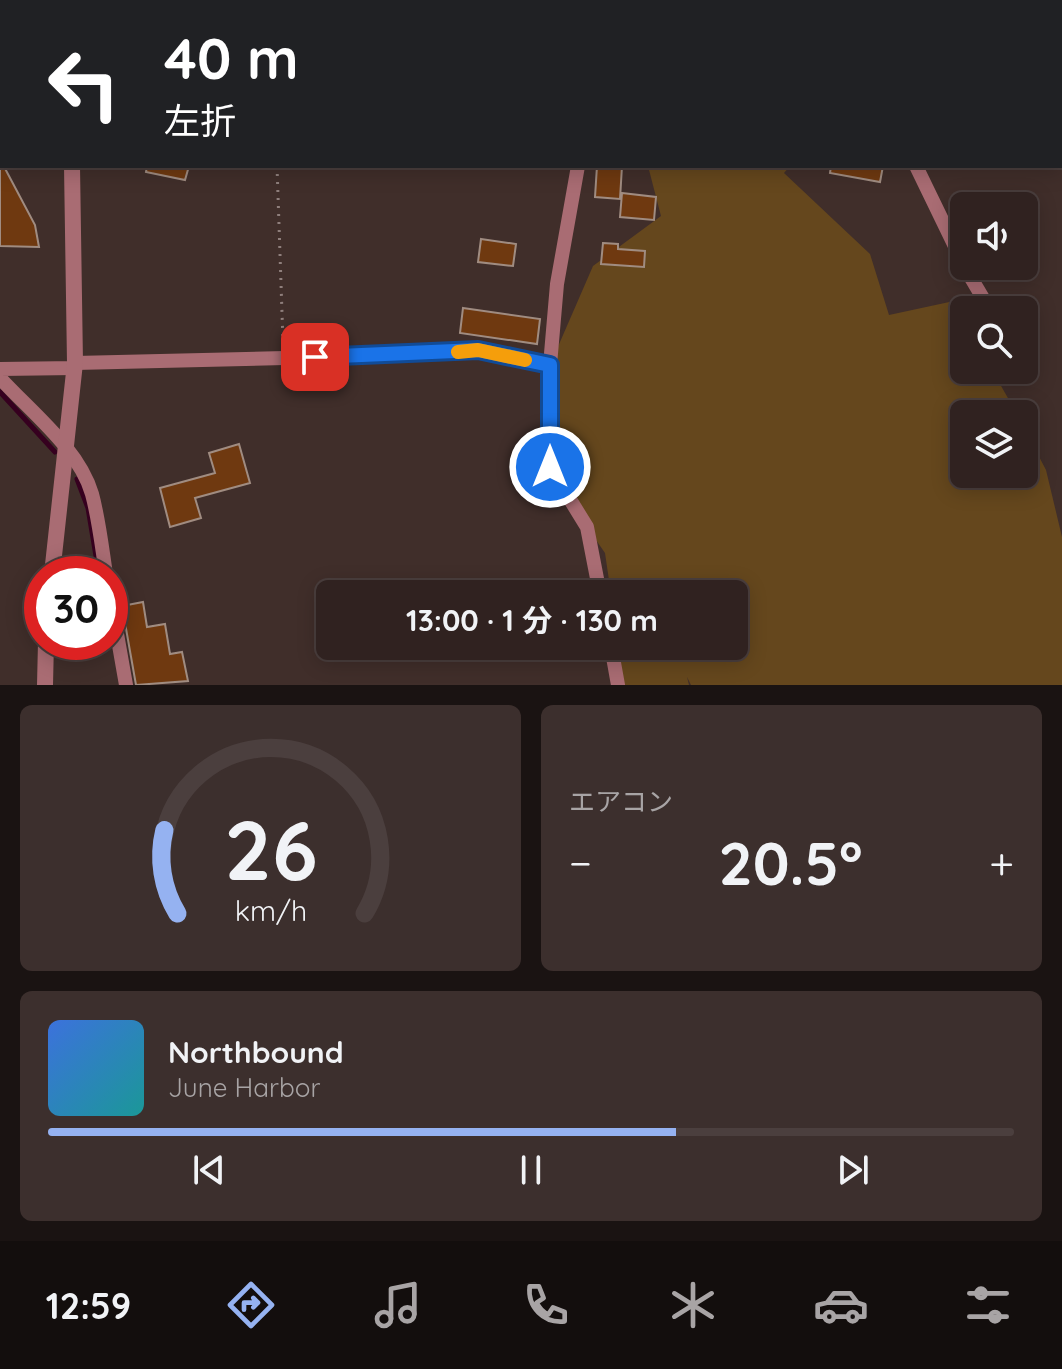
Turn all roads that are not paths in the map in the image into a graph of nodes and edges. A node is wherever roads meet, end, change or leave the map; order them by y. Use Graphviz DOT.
graph roads {
  1 [pos="72,168"];
  2 [pos="575,168"];
  3 [pos="917,168"];
  4 [pos="950,237"];
  5 [pos="75,365"];
  6 [pos="550,365"];
  7 [pos="0,369"];
  8 [pos="0,378"];
  9 [pos="67,450"];
  10 [pos="54,556"];
  11 [pos="103,556"];
  12 [pos="597,580"];
  13 [pos="46,660"];
  14 [pos="122,660"];
  15 [pos="614,660"];
  16 [pos="45,685"];
  17 [pos="126,685"];
  18 [pos="618,685"];
  1 -- 5 [label="street"];
  2 -- 6 [label="street"];
  3 -- 4 [label="street"];
  5 -- 6 [label="street"];
  5 -- 7 [label="street"];
  5 -- 9 [label="street"];
  6 -- 12 [label="street"];
  8 -- 9 [label="street"];
  9 -- 10 [label="street"];
  9 -- 11 [label="street"];
  13 -- 16 [label="street"];
  14 -- 17 [label="street"];
  15 -- 18 [label="street"];
}
